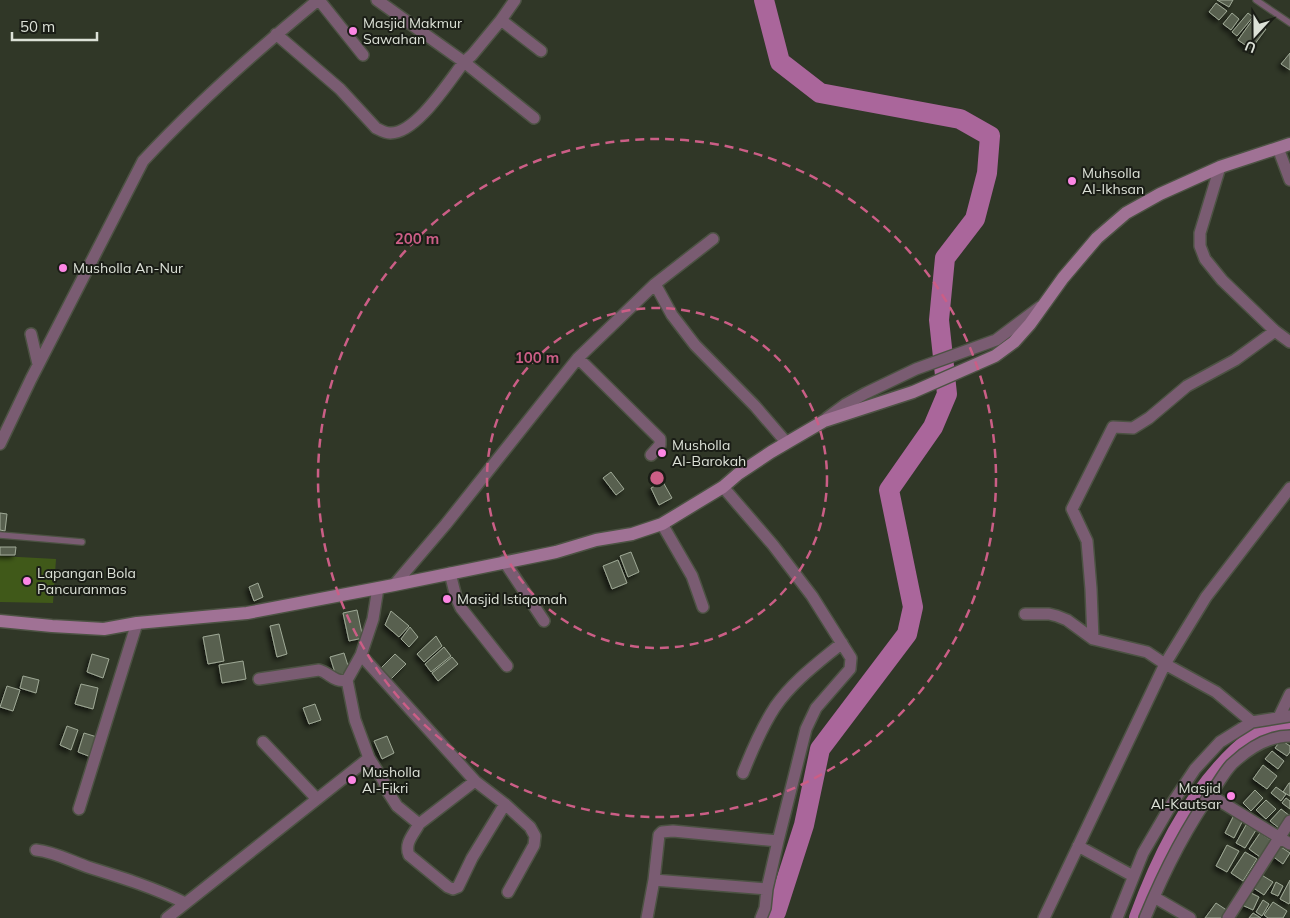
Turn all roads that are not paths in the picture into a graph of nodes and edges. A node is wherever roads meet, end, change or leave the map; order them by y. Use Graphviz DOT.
graph roads {
  1 [pos="319,0"];
  2 [pos="377,0"];
  3 [pos="515,0"];
  4 [pos="1256,0"];
  5 [pos="501,20"];
  6 [pos="1290,23"];
  7 [pos="276,34"];
  8 [pos="541,51"];
  9 [pos="363,55"];
  10 [pos="464,62"];
  11 [pos="534,118"];
  12 [pos="1284,146"];
  13 [pos="1220,167"];
  14 [pos="1290,180"];
  15 [pos="712,239"];
  16 [pos="655,284"];
  17 [pos="1046,302"];
  18 [pos="1275,331"];
  19 [pos="31,334"];
  20 [pos="1290,342"];
  21 [pos="578,358"];
  22 [pos="38,364"];
  23 [pos="824,421"];
  24 [pos="786,442"];
  25 [pos="0,444"];
  26 [pos="651,454"];
  27 [pos="724,487"];
  28 [pos="1290,488"];
  29 [pos="1286,503"];
  30 [pos="662,524"];
  31 [pos="0,535"];
  32 [pos="82,542"];
  33 [pos="504,561"];
  34 [pos="450,573"];
  35 [pos="394,585"];
  36 [pos="378,588"];
  37 [pos="703,607"];
  38 [pos="1025,614"];
  39 [pos="544,620"];
  40 [pos="0,621"];
  41 [pos="137,623"];
  42 [pos="1093,639"];
  43 [pos="842,643"];
  44 [pos="361,655"];
  45 [pos="1165,664"];
  46 [pos="507,666"];
  47 [pos="259,679"];
  48 [pos="347,680"];
  49 [pos="1290,694"];
  50 [pos="1285,716"];
  51 [pos="1252,722"];
  52 [pos="1290,736"];
  53 [pos="263,742"];
  54 [pos="369,758"];
  55 [pos="743,773"];
  56 [pos="476,781"];
  57 [pos="1210,795"];
  58 [pos="317,799"];
  59 [pos="504,804"];
  60 [pos="79,809"];
  61 [pos="1290,821"];
  62 [pos="420,824"];
  63 [pos="1279,836"];
  64 [pos="778,841"];
  65 [pos="1290,844"];
  66 [pos="1078,846"];
  67 [pos="36,850"];
  68 [pos="1133,876"];
  69 [pos="654,880"];
  70 [pos="767,889"];
  71 [pos="508,892"];
  72 [pos="1154,897"];
  73 [pos="185,904"];
  74 [pos="167,918"];
  75 [pos="647,918"];
  76 [pos="761,918"];
  77 [pos="1044,918"];
  78 [pos="1117,918"];
  79 [pos="1145,918"];
  80 [pos="1190,918"];
  81 [pos="1228,918"];
  1 -- 7 [label="street"];
  1 -- 9 [label="street"];
  2 -- 10 [label="street"];
  3 -- 5 [label="street"];
  4 -- 6 [label="lane"];
  5 -- 8 [label="street"];
  5 -- 10 [label="street"];
  7 -- 10 [label="street"];
  7 -- 22 [label="street"];
  10 -- 11 [label="street"];
  12 -- 13 [label="street"];
  12 -- 14 [label="street"];
  13 -- 17 [label="street"];
  13 -- 18 [label="street"];
  15 -- 16 [label="street"];
  16 -- 21 [label="street"];
  16 -- 24 [label="street"];
  17 -- 23 [label="street"];
  17 -- 23 [label="street"];
  18 -- 20 [label="street"];
  18 -- 42 [label="street"];
  19 -- 22 [label="street"];
  21 -- 26 [label="street"];
  21 -- 35 [label="street"];
  22 -- 25 [label="street"];
  23 -- 24 [label="street"];
  24 -- 27 [label="street"];
  27 -- 30 [label="street"];
  27 -- 43 [label="street"];
  28 -- 29 [label="street"];
  29 -- 45 [label="street"];
  30 -- 33 [label="street"];
  30 -- 37 [label="street"];
  31 -- 32 [label="lane"];
  33 -- 34 [label="street"];
  33 -- 39 [label="street"];
  34 -- 35 [label="street"];
  34 -- 46 [label="street"];
  35 -- 36 [label="street"];
  36 -- 41 [label="street"];
  36 -- 44 [label="street"];
  38 -- 42 [label="street"];
  40 -- 41 [label="street"];
  41 -- 60 [label="street"];
  42 -- 45 [label="street"];
  43 -- 55 [label="street"];
  43 -- 64 [label="street"];
  44 -- 48 [label="street"];
  44 -- 56 [label="street"];
  45 -- 51 [label="street"];
  45 -- 66 [label="street"];
  47 -- 48 [label="street"];
  48 -- 54 [label="street"];
  49 -- 50 [label="street"];
  50 -- 51 [label="street"];
  51 -- 68 [label="street"];
  52 -- 57 [label="street"];
  53 -- 58 [label="street"];
  54 -- 58 [label="street"];
  54 -- 62 [label="street"];
  56 -- 59 [label="street"];
  56 -- 62 [label="street"];
  57 -- 63 [label="street"];
  57 -- 72 [label="street"];
  58 -- 73 [label="street"];
  59 -- 62 [label="street"];
  59 -- 71 [label="street"];
  61 -- 63 [label="street"];
  63 -- 65 [label="street"];
  63 -- 81 [label="street"];
  64 -- 69 [label="street"];
  64 -- 70 [label="street"];
  66 -- 68 [label="street"];
  66 -- 77 [label="street"];
  67 -- 73 [label="street"];
  68 -- 78 [label="street"];
  69 -- 70 [label="street"];
  69 -- 75 [label="street"];
  70 -- 76 [label="street"];
  72 -- 79 [label="street"];
  72 -- 80 [label="street"];
  73 -- 74 [label="street"];
}
